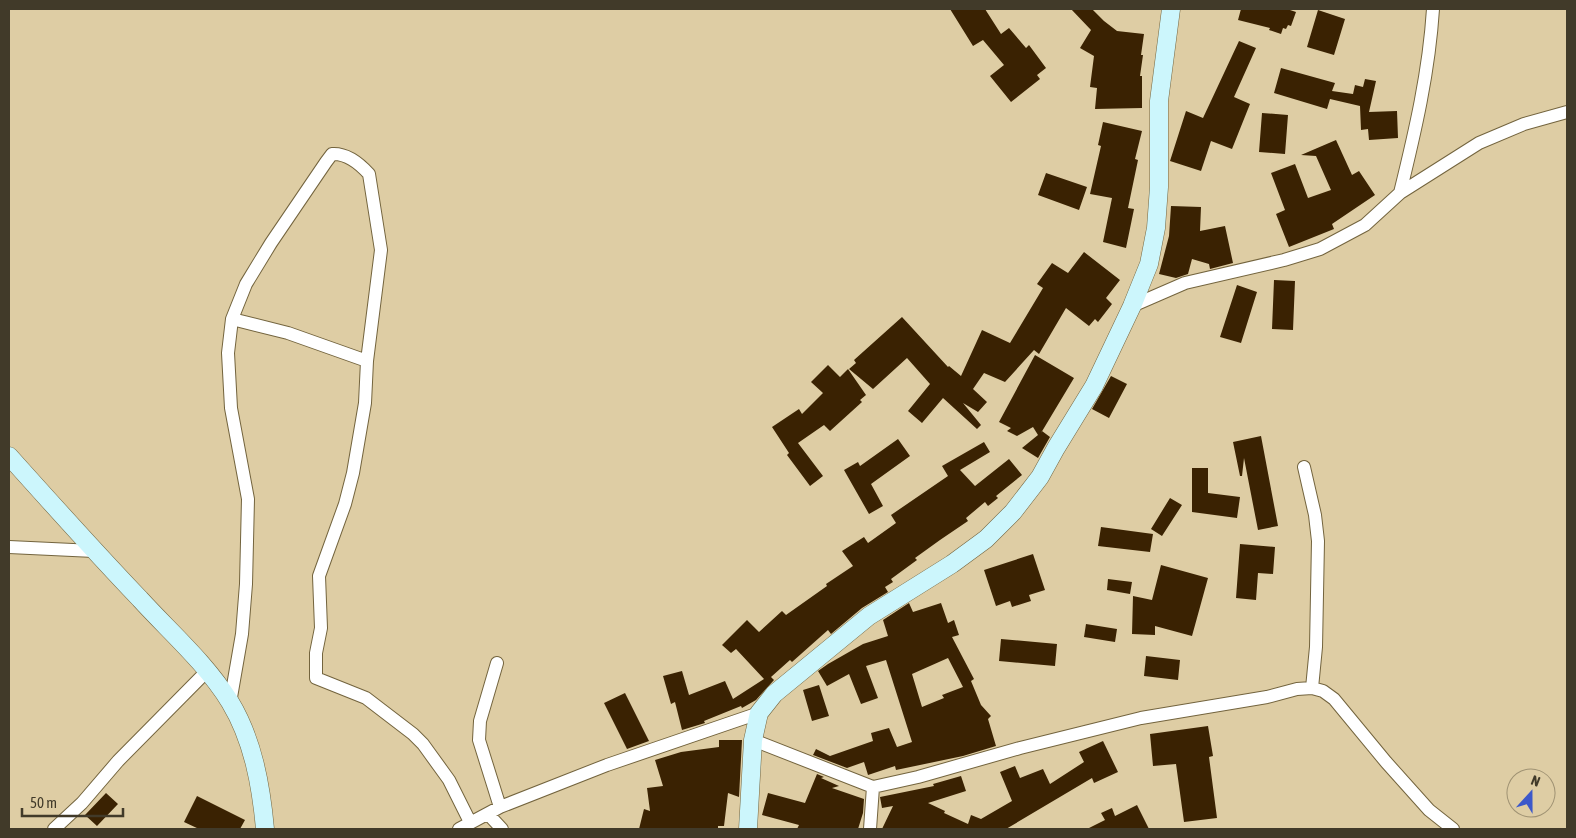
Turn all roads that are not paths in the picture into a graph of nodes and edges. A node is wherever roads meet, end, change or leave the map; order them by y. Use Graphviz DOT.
graph roads {
  1 [pos="1171,9"];
  2 [pos="1433,9"];
  3 [pos="1567,112"];
  4 [pos="1400,193"];
  5 [pos="1132,306"];
  6 [pos="232,319"];
  7 [pos="367,361"];
  8 [pos="9,456"];
  9 [pos="1304,466"];
  10 [pos="9,547"];
  11 [pos="94,551"];
  12 [pos="497,663"];
  13 [pos="207,671"];
  14 [pos="1312,688"];
  15 [pos="230,702"];
  16 [pos="758,713"];
  17 [pos="753,740"];
  18 [pos="874,788"];
  19 [pos="500,807"];
  20 [pos="488,814"];
  21 [pos="465,826"];
  22 [pos="54,829"];
  23 [pos="264,829"];
  24 [pos="502,829"];
  25 [pos="748,829"];
  26 [pos="870,829"];
  27 [pos="1453,829"];
  1 -- 5 [label="street"];
  2 -- 4 [label="street"];
  3 -- 4 [label="street"];
  4 -- 5 [label="street"];
  5 -- 16 [label="street"];
  6 -- 7 [label="street"];
  6 -- 7 [label="street"];
  6 -- 15 [label="street"];
  7 -- 21 [label="street"];
  8 -- 11 [label="street"];
  9 -- 14 [label="street"];
  10 -- 11 [label="street"];
  11 -- 13 [label="street"];
  12 -- 19 [label="street"];
  13 -- 15 [label="street"];
  13 -- 22 [label="street"];
  14 -- 18 [label="street"];
  14 -- 27 [label="street"];
  15 -- 23 [label="street"];
  16 -- 17 [label="street"];
  16 -- 19 [label="street"];
  17 -- 18 [label="street"];
  17 -- 25 [label="street"];
  18 -- 26 [label="street"];
  19 -- 20 [label="street"];
  20 -- 21 [label="street"];
  20 -- 24 [label="street"];
}
